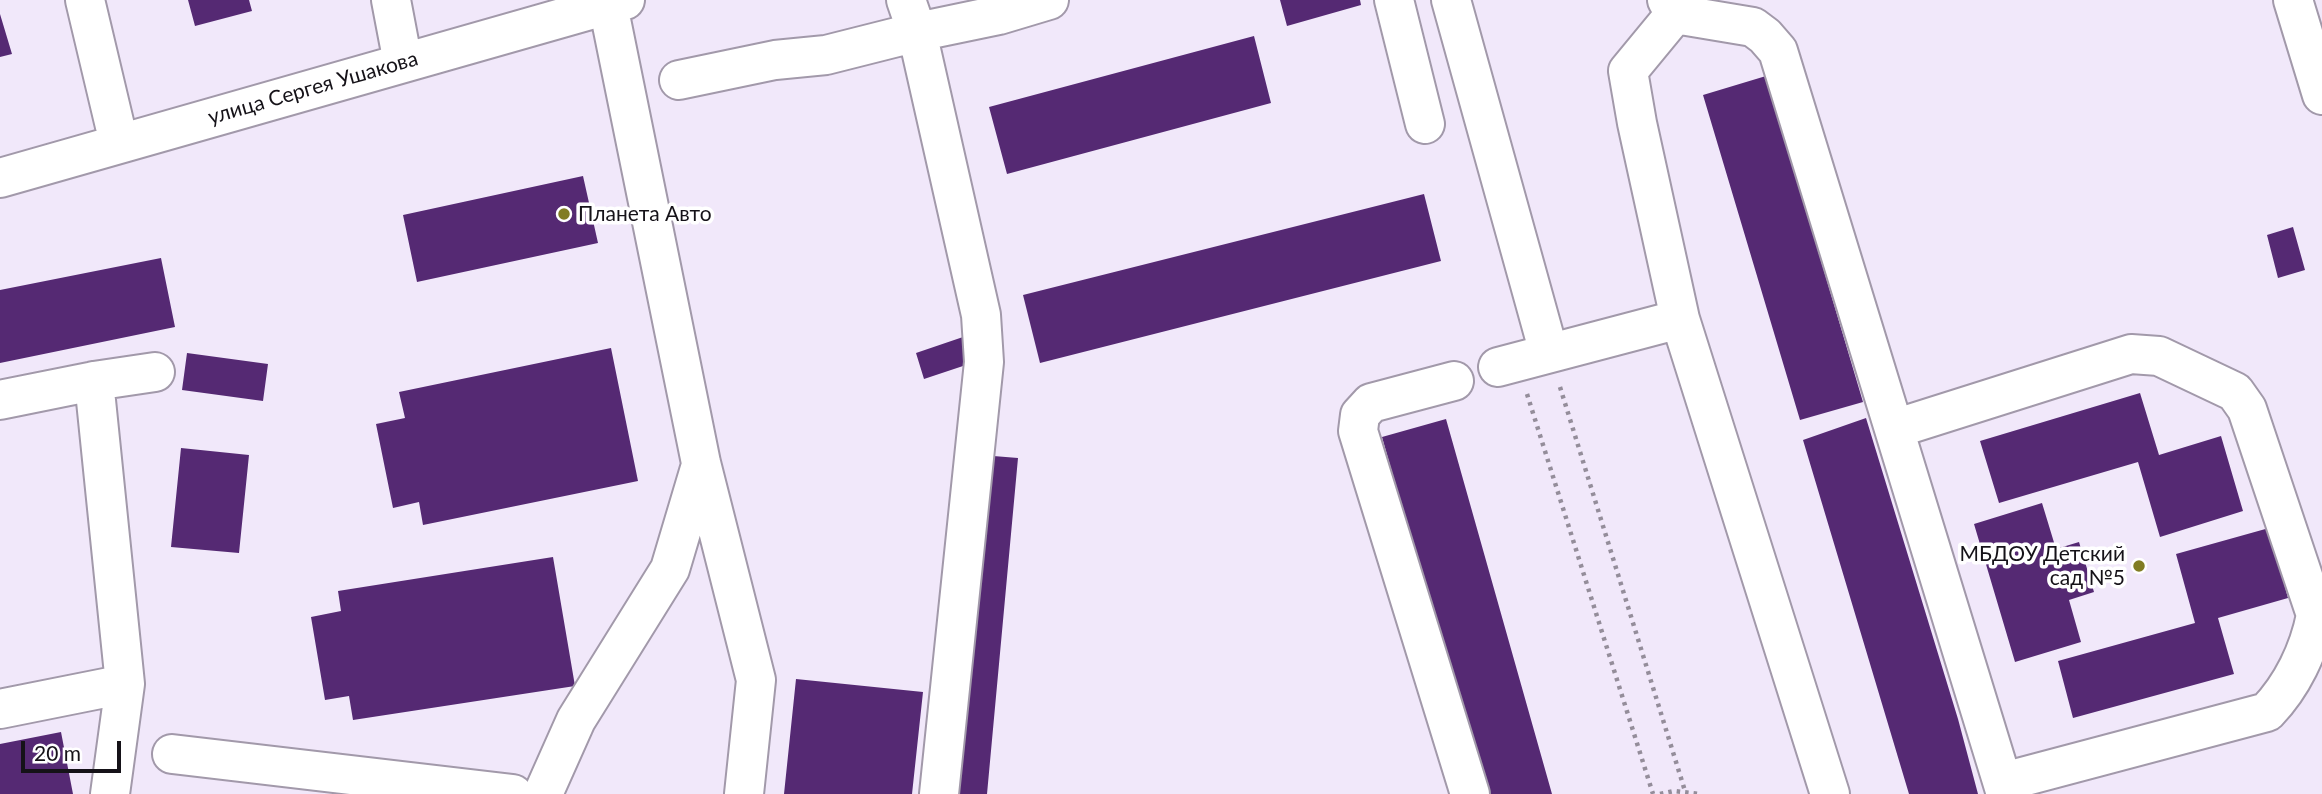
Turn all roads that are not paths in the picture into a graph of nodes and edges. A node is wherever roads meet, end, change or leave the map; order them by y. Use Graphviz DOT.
graph roads {
  1 [pos="85,0"];
  2 [pos="391,0"];
  3 [pos="1049,0"];
  4 [pos="1394,0"];
  5 [pos="1451,0"];
  6 [pos="2293,0"];
  7 [pos="616,2"];
  8 [pos="1671,7"];
  9 [pos="911,16"];
  10 [pos="403,63"];
  11 [pos="679,80"];
  12 [pos="2322,95"];
  13 [pos="1425,124"];
  14 [pos="119,143"];
  15 [pos="0,178"];
  16 [pos="1680,319"];
  17 [pos="155,372"];
  18 [pos="94,381"];
  19 [pos="1454,381"];
  20 [pos="0,400"];
  21 [pos="1894,429"];
  22 [pos="701,463"];
  23 [pos="125,684"];
  24 [pos="0,709"];
  25 [pos="173,754"];
  26 [pos="2004,788"];
  27 [pos="110,794"];
  28 [pos="513,794"];
  29 [pos="543,794"];
  30 [pos="744,794"];
  31 [pos="939,794"];
  32 [pos="1470,794"];
  33 [pos="1830,794"];
  1 -- 14 [label="street"];
  2 -- 10 [label="street"];
  3 -- 9 [label="street"];
  4 -- 13 [label="street"];
  5 -- 16 [label="street"];
  6 -- 12 [label="street"];
  7 -- 10 [label="street, улица Сергея Ушакова"];
  7 -- 22 [label="street"];
  8 -- 16 [label="street"];
  8 -- 21 [label="street"];
  9 -- 11 [label="street"];
  9 -- 31 [label="street"];
  10 -- 14 [label="street, улица Сергея Ушакова"];
  14 -- 15 [label="street, улица Сергея Ушакова"];
  16 -- 33 [label="street"];
  17 -- 18 [label="street"];
  18 -- 20 [label="street"];
  18 -- 23 [label="street"];
  19 -- 32 [label="street"];
  21 -- 26 [label="street"];
  21 -- 26 [label="street"];
  22 -- 29 [label="street"];
  22 -- 30 [label="street"];
  23 -- 24 [label="street"];
  23 -- 27 [label="street"];
  25 -- 28 [label="street"];
}
